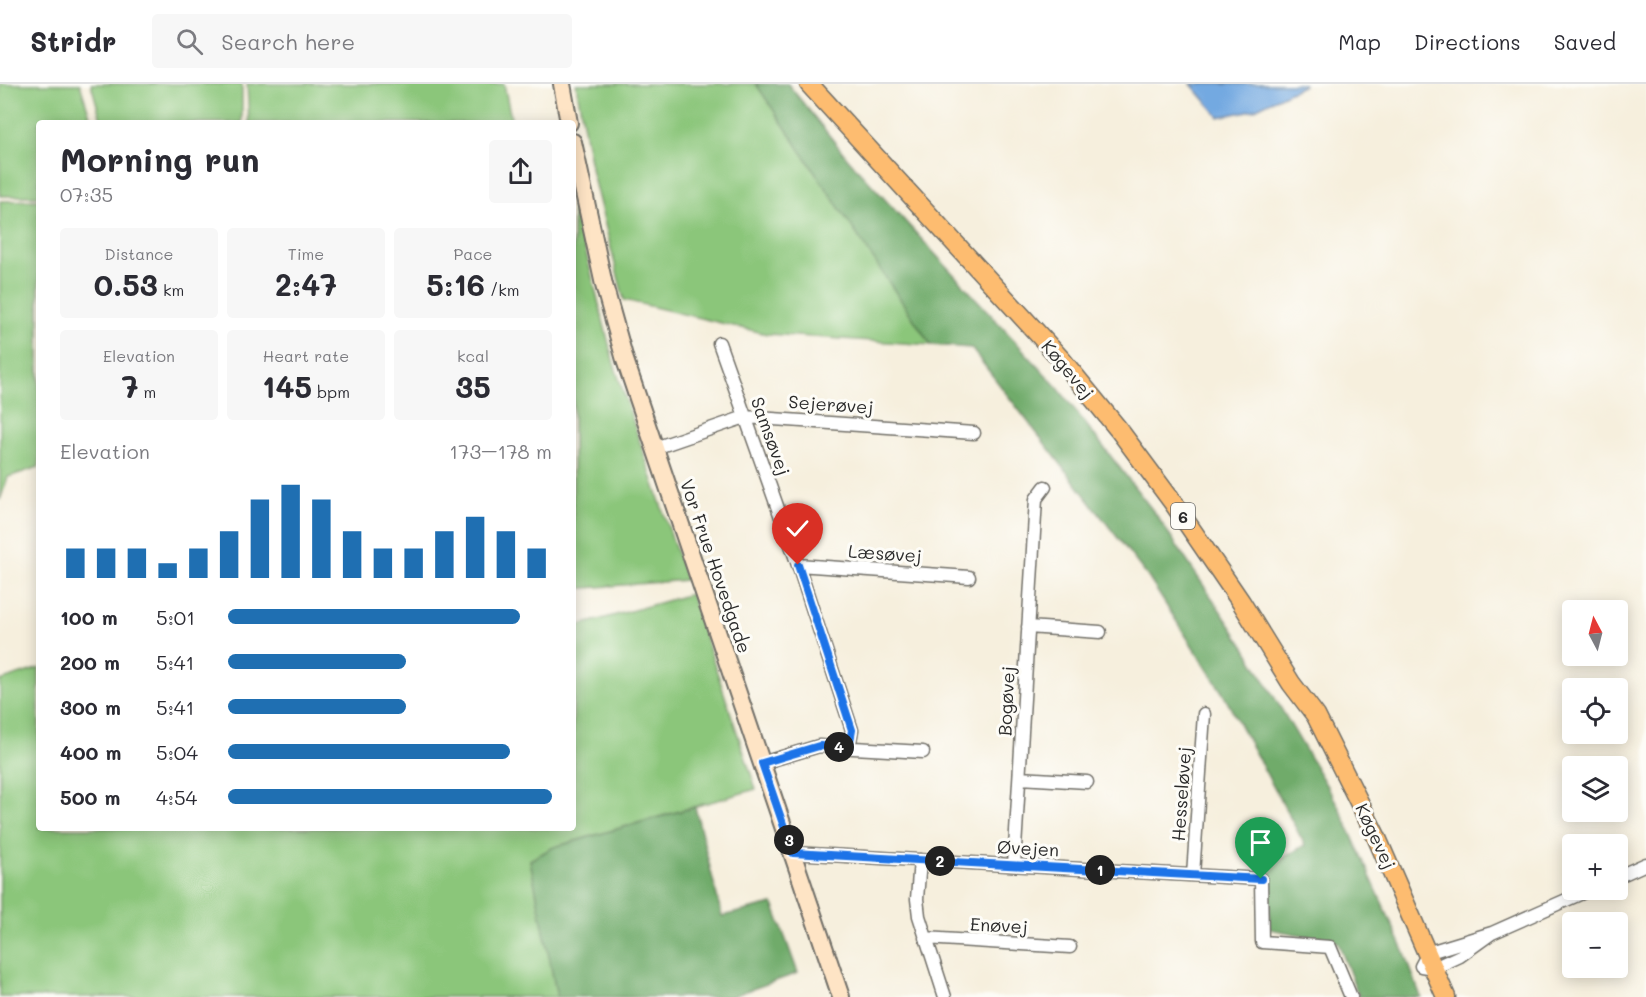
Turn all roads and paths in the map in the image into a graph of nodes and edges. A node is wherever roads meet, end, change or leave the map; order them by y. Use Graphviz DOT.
graph roads {
  1 [pos="562,84"];
  2 [pos="809,84"];
  3 [pos="568,120"];
  4 [pos="576,156"];
  5 [pos="719,344"];
  6 [pos="745,417"];
  7 [pos="974,433"];
  8 [pos="655,448"];
  9 [pos="1045,487"];
  10 [pos="798,565"];
  11 [pos="969,577"];
  12 [pos="1029,627"];
  13 [pos="1100,632"];
  14 [pos="1204,714"];
  15 [pos="849,747"];
  16 [pos="923,752"];
  17 [pos="762,763"];
  18 [pos="1020,778"];
  19 [pos="1087,782"];
  20 [pos="793,853"];
  21 [pos="920,860"];
  22 [pos="1646,864"];
  23 [pos="1014,865"];
  24 [pos="1628,872"];
  25 [pos="1193,875"];
  26 [pos="1567,900"];
  27 [pos="925,938"];
  28 [pos="1070,947"];
  29 [pos="1428,963"];
  30 [pos="841,997"];
  31 [pos="945,997"];
  32 [pos="1351,997"];
  33 [pos="1434,997"];
  34 [pos="1446,997"];
  1 -- 3 [label="street"];
  2 -- 29 [label="main road, Køgevej / 6"];
  4 -- 8 [label="street, Vor Frue Hovedgade"];
  5 -- 6 [label="street, Samsøvej"];
  6 -- 7 [label="street, Sejerøvej"];
  6 -- 8 [label="street, Sejerøvej"];
  6 -- 10 [label="street, Samsøvej"];
  8 -- 17 [label="street, Vor Frue Hovedgade"];
  9 -- 12 [label="street, Bogøvej"];
  10 -- 11 [label="street, Læsøvej"];
  10 -- 15 [label="street, Samsøvej"];
  12 -- 13 [label="street"];
  12 -- 18 [label="street, Bogøvej"];
  14 -- 25 [label="street, Hesseløvej"];
  15 -- 16 [label="street"];
  15 -- 17 [label="street"];
  17 -- 20 [label="street, Vor Frue Hovedgade"];
  18 -- 19 [label="street"];
  18 -- 23 [label="street, Bogøvej"];
  20 -- 21 [label="street, Øvejen"];
  20 -- 30 [label="street, Vor Frue Hovedgade"];
  21 -- 23 [label="street, Øvejen"];
  21 -- 27 [label="street"];
  22 -- 24 [label="street"];
  23 -- 25 [label="street, Øvejen"];
  25 -- 32 [label="street, Øvejen"];
  26 -- 29 [label="street"];
  27 -- 28 [label="street, Enøvej"];
  27 -- 31 [label="street"];
  29 -- 33 [label="main road, Køgevej / 6"];
  29 -- 34 [label="main road, Køgevej / 6"];
}
